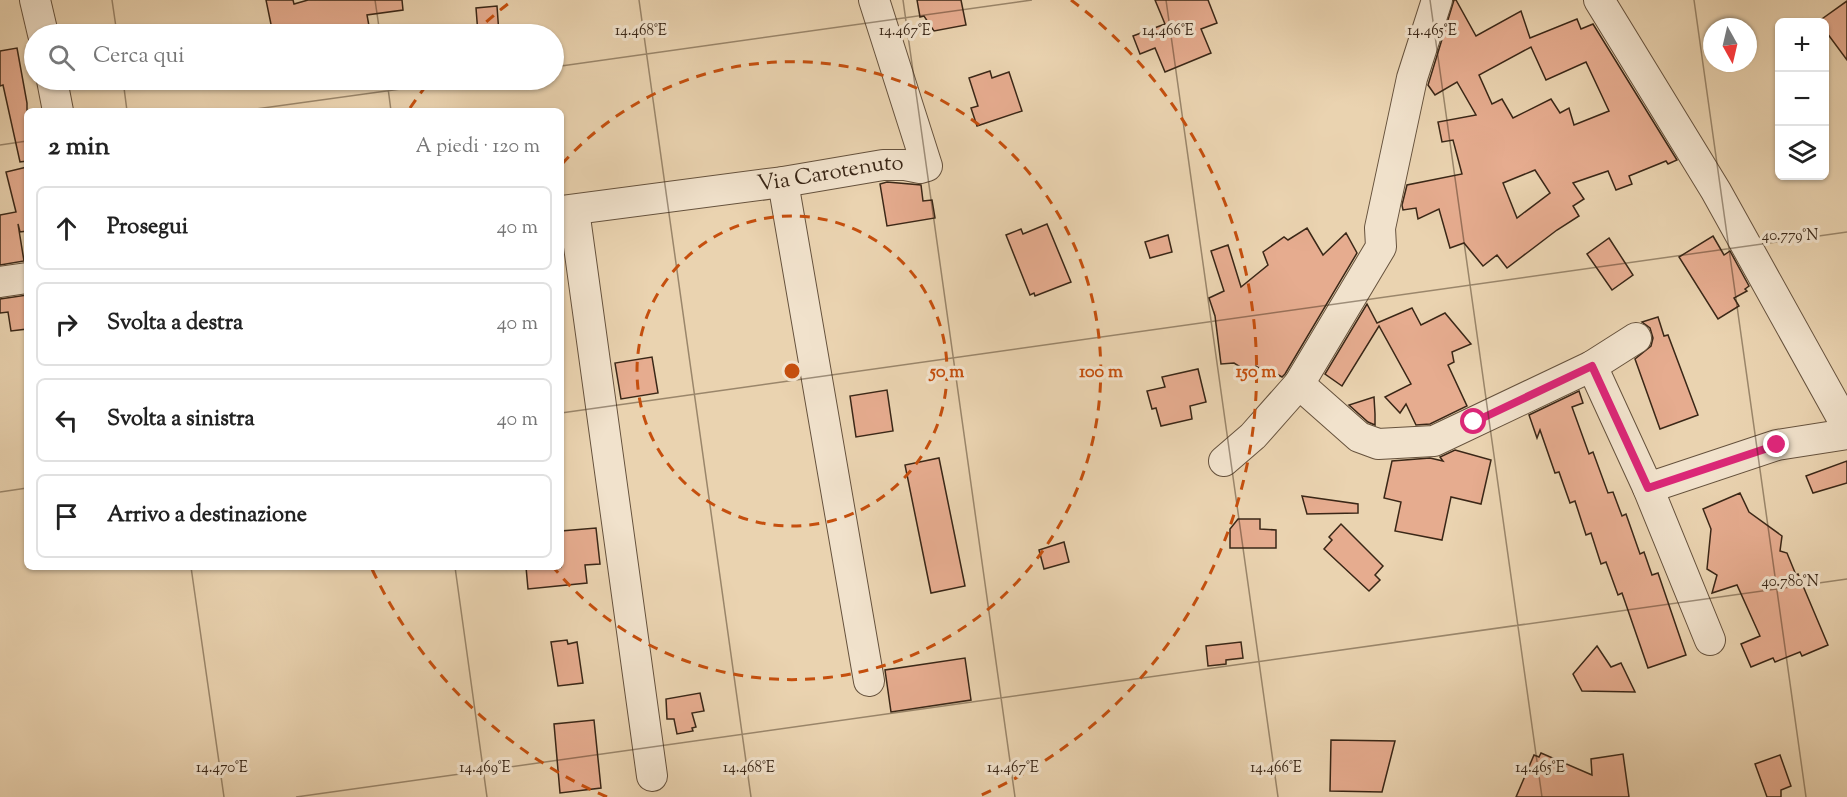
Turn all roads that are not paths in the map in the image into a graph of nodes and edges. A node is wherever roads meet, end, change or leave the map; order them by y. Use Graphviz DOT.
graph roads {
  1 [pos="36,0"];
  2 [pos="874,0"];
  3 [pos="1437,0"];
  4 [pos="1599,0"];
  5 [pos="40,24"];
  6 [pos="54,90"];
  7 [pos="57,108"];
  8 [pos="783,182"];
  9 [pos="568,210"];
  10 [pos="24,278"];
  11 [pos="0,282"];
  12 [pos="1636,338"];
  13 [pos="1592,366"];
  14 [pos="1299,384"];
  15 [pos="1847,427"];
  16 [pos="1847,434"];
  17 [pos="1224,461"];
  18 [pos="1648,488"];
  19 [pos="1710,640"];
  20 [pos="869,681"];
  21 [pos="652,776"];
  1 -- 5 [label="street"];
  2 -- 8 [label="street, Via Carotenuto"];
  3 -- 14 [label="street"];
  4 -- 15 [label="street"];
  6 -- 7 [label="street"];
  8 -- 9 [label="street, Via Carotenuto"];
  8 -- 20 [label="street"];
  9 -- 21 [label="street"];
  10 -- 11 [label="street"];
  12 -- 13 [label="street"];
  13 -- 14 [label="street"];
  13 -- 18 [label="street"];
  14 -- 17 [label="street"];
  16 -- 18 [label="street"];
  18 -- 19 [label="street"];
}
